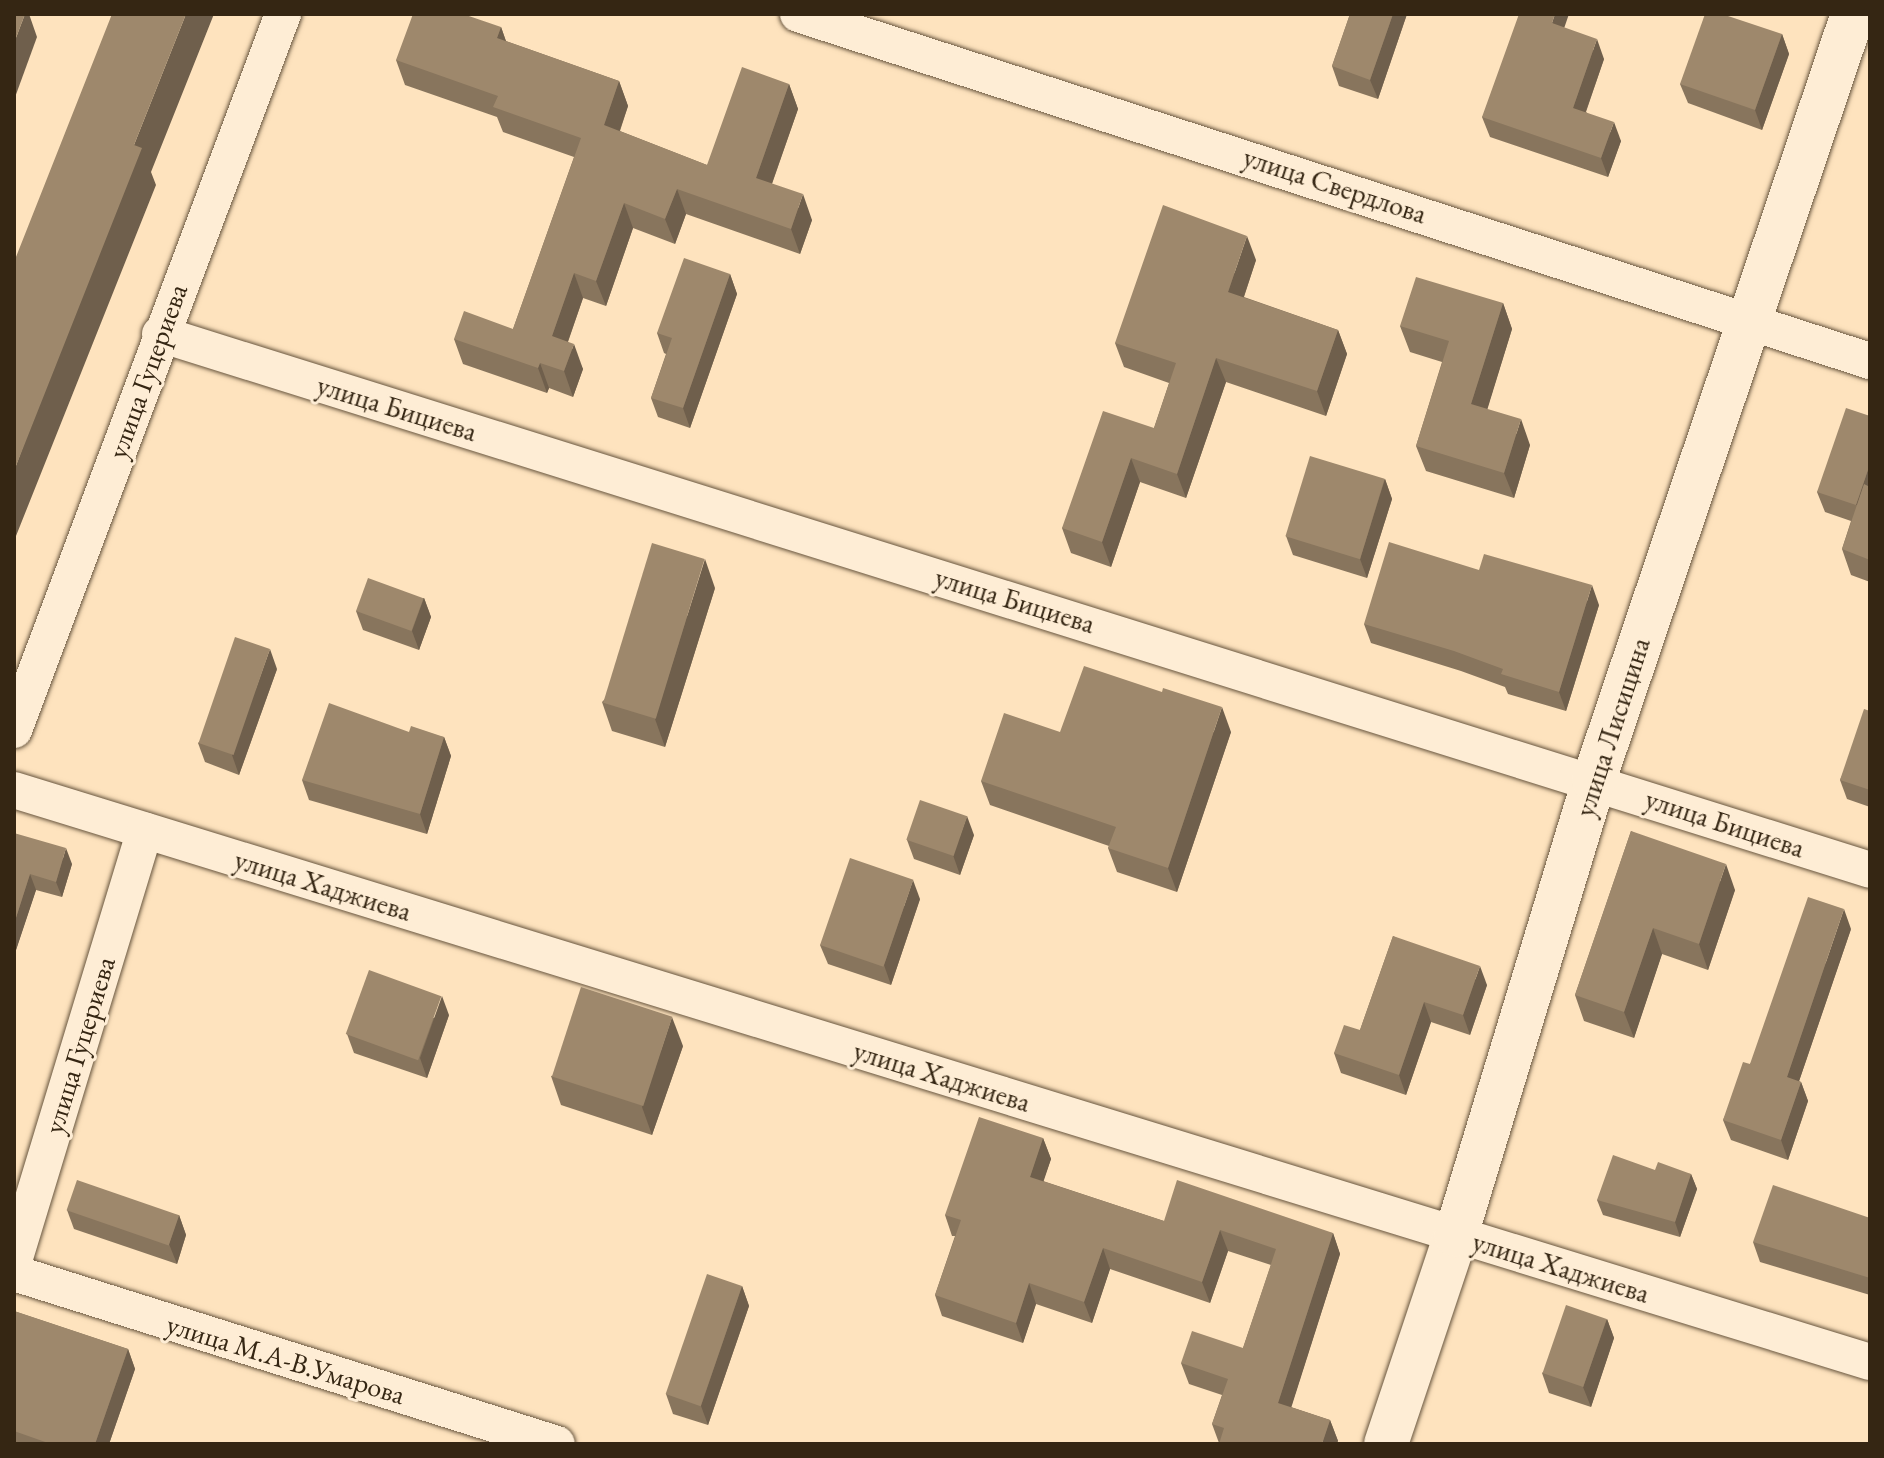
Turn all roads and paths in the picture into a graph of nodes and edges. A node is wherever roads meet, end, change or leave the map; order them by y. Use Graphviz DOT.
graph roads {
  1 [pos="283,14"];
  2 [pos="798,14"];
  3 [pos="1853,14"];
  4 [pos="1748,319"];
  5 [pos="160,334"];
  6 [pos="1870,361"];
  7 [pos="14,730"];
  8 [pos="1594,780"];
  9 [pos="14,790"];
  10 [pos="145,830"];
  11 [pos="1870,870"];
  12 [pos="1456,1235"];
  13 [pos="14,1261"];
  14 [pos="14,1273"];
  15 [pos="1870,1362"];
  16 [pos="557,1444"];
  17 [pos="1386,1444"];
  1 -- 5 [label="street, улица Гуцериева"];
  2 -- 4 [label="street, улица Свердлова"];
  3 -- 4 [label="street, улица Лисицина"];
  4 -- 6 [label="street, улица Свердлова"];
  4 -- 8 [label="street, улица Лисицина"];
  5 -- 7 [label="street, улица Гуцериева"];
  5 -- 8 [label="street, улица Бициева"];
  8 -- 11 [label="street, улица Бициева"];
  8 -- 12 [label="street, улица Лисицина"];
  9 -- 10 [label="street, улица Хаджиева"];
  10 -- 12 [label="street, улица Хаджиева"];
  10 -- 13 [label="street, улица Гуцериева"];
  12 -- 15 [label="street, улица Хаджиева"];
  12 -- 17 [label="street, улица Лисицина"];
  14 -- 16 [label="street, улица М.А-В.Умарова"];
}
